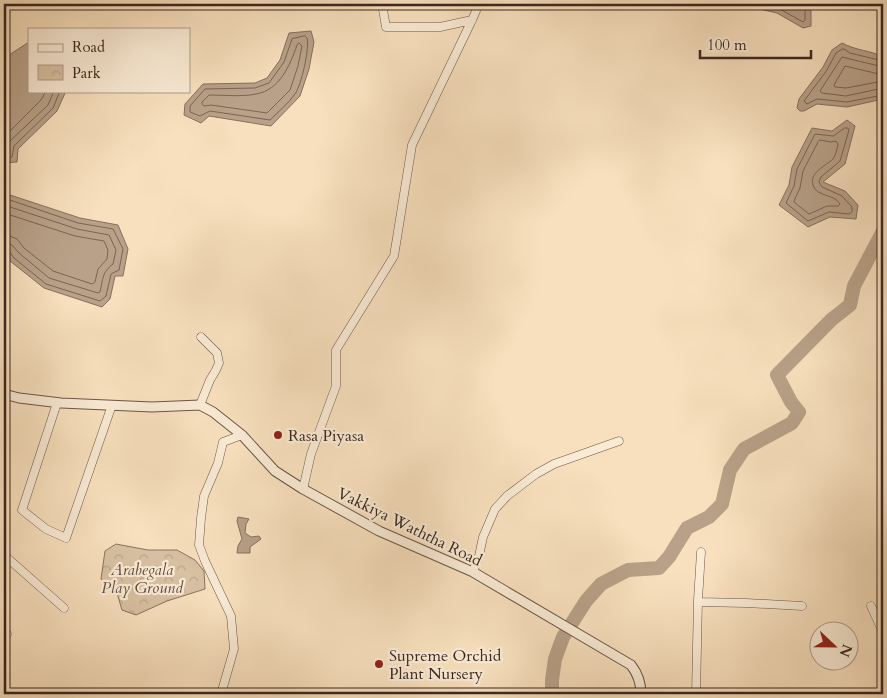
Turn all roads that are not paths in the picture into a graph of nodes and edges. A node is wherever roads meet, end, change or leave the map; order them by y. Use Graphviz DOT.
graph roads {
  1 [pos="382,4"];
  2 [pos="475,4"];
  3 [pos="472,20"];
  4 [pos="201,337"];
  5 [pos="4,394"];
  6 [pos="57,403"];
  7 [pos="112,405"];
  8 [pos="200,405"];
  9 [pos="242,435"];
  10 [pos="619,441"];
  11 [pos="303,489"];
  12 [pos="701,552"];
  13 [pos="4,555"];
  14 [pos="473,572"];
  15 [pos="698,602"];
  16 [pos="802,606"];
  17 [pos="871,606"];
  18 [pos="64,608"];
  19 [pos="883,634"];
  20 [pos="220,694"];
  21 [pos="641,694"];
  22 [pos="696,694"];
  1 -- 3 [label="street"];
  2 -- 3 [label="street"];
  3 -- 11 [label="street"];
  4 -- 8 [label="street"];
  5 -- 6 [label="street"];
  6 -- 7 [label="street"];
  6 -- 7 [label="street"];
  7 -- 8 [label="street"];
  8 -- 9 [label="street, Vakkiya Waththa Road"];
  9 -- 11 [label="street, Vakkiya Waththa Road"];
  9 -- 20 [label="street"];
  10 -- 14 [label="street"];
  11 -- 14 [label="street, Vakkiya Waththa Road"];
  12 -- 15 [label="street"];
  13 -- 18 [label="street"];
  14 -- 21 [label="street, Vakkiya Waththa Road"];
  15 -- 16 [label="street"];
  15 -- 22 [label="street"];
  17 -- 19 [label="street"];
}
